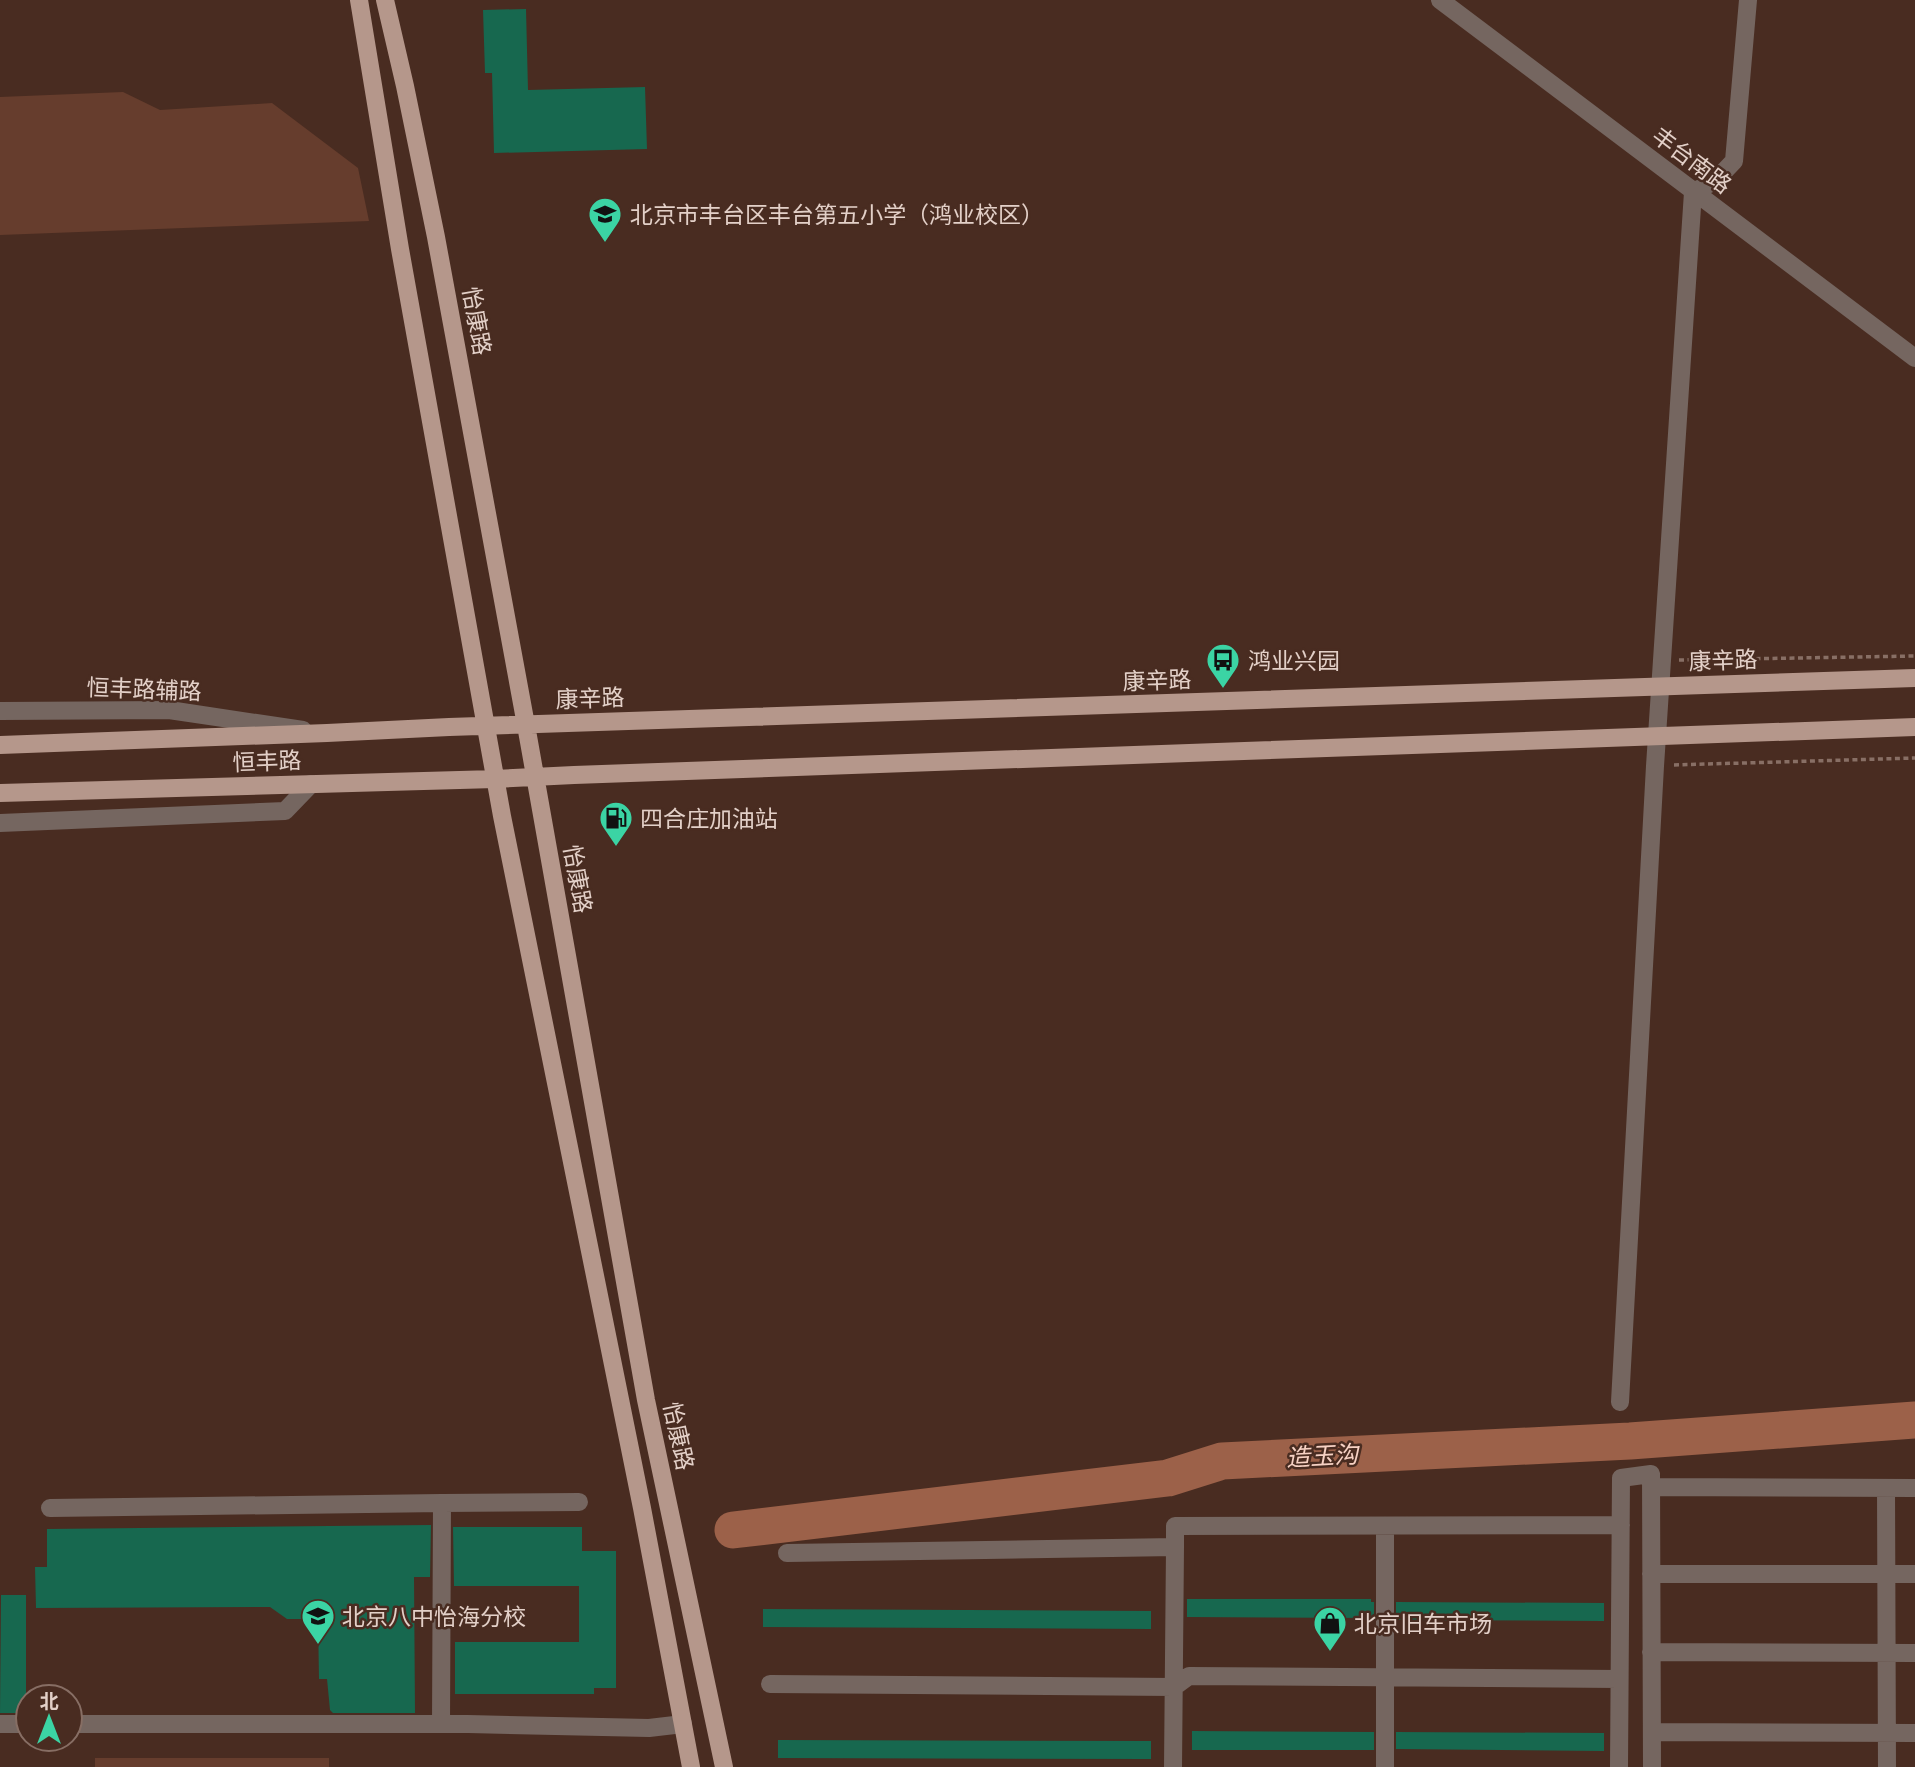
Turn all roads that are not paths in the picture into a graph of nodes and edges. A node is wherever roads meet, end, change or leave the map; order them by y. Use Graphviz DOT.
graph roads {
  1 [pos="359,0"];
  2 [pos="385,0"];
  3 [pos="1440,0"];
  4 [pos="1748,0"];
  5 [pos="1693,192"];
  6 [pos="1915,358"];
  7 [pos="1915,678"];
  8 [pos="1660,687"];
  9 [pos="0,711"];
  10 [pos="526,725"];
  11 [pos="486,726"];
  12 [pos="1915,727"];
  13 [pos="327,733"];
  14 [pos="1656,735"];
  15 [pos="0,745"];
  16 [pos="535,776"];
  17 [pos="495,779"];
  18 [pos="312,784"];
  19 [pos="0,793"];
  20 [pos="0,822"];
  21 [pos="1620,1402"];
  22 [pos="1651,1487"];
  23 [pos="1886,1488"];
  24 [pos="1915,1488"];
  25 [pos="579,1502"];
  26 [pos="442,1503"];
  27 [pos="50,1508"];
  28 [pos="1621,1525"];
  29 [pos="1385,1526"];
  30 [pos="1175,1547"];
  31 [pos="787,1553"];
  32 [pos="1651,1574"];
  33 [pos="1886,1574"];
  34 [pos="1915,1574"];
  35 [pos="1651,1652"];
  36 [pos="1887,1653"];
  37 [pos="1915,1653"];
  38 [pos="1385,1678"];
  39 [pos="1619,1679"];
  40 [pos="771,1684"];
  41 [pos="1174,1687"];
  42 [pos="84,1724"];
  43 [pos="441,1724"];
  44 [pos="683,1724"];
  45 [pos="1652,1732"];
  46 [pos="1887,1733"];
  47 [pos="1915,1733"];
  48 [pos="691,1767"];
  49 [pos="724,1767"];
  50 [pos="1173,1767"];
  51 [pos="1385,1767"];
  52 [pos="1619,1767"];
  53 [pos="1652,1767"];
  54 [pos="1887,1767"];
  1 -- 11 [label="main road"];
  2 -- 10 [label="main road, 怡康路"];
  3 -- 5 [label="street, 丰台南路"];
  4 -- 5 [label="street"];
  5 -- 6 [label="street, 丰台南路"];
  5 -- 8 [label="street"];
  7 -- 8 [label="main road, 康辛路"];
  8 -- 10 [label="main road, 康辛路"];
  8 -- 14 [label="street"];
  9 -- 13 [label="street, 恒丰路辅路"];
  10 -- 11 [label="main road, 恒丰路"];
  10 -- 16 [label="main road, 怡康路"];
  11 -- 13 [label="main road, 恒丰路"];
  11 -- 17 [label="main road"];
  12 -- 14 [label="main road"];
  13 -- 15 [label="main road, 恒丰路"];
  14 -- 16 [label="main road"];
  14 -- 21 [label="street"];
  16 -- 17 [label="main road, 恒丰路"];
  16 -- 49 [label="main road, 怡康路"];
  17 -- 18 [label="main road, 恒丰路"];
  17 -- 44 [label="main road"];
  18 -- 19 [label="main road, 恒丰路"];
  18 -- 20 [label="street"];
  22 -- 23 [label="street"];
  22 -- 28 [label="street"];
  22 -- 32 [label="street"];
  23 -- 24 [label="street"];
  23 -- 33 [label="street"];
  25 -- 26 [label="street"];
  26 -- 27 [label="street"];
  26 -- 43 [label="street"];
  28 -- 29 [label="street"];
  28 -- 39 [label="street"];
  29 -- 30 [label="street"];
  29 -- 38 [label="street"];
  30 -- 31 [label="street"];
  30 -- 41 [label="street"];
  32 -- 33 [label="street"];
  32 -- 35 [label="street"];
  33 -- 34 [label="street"];
  33 -- 36 [label="street"];
  35 -- 36 [label="street"];
  35 -- 45 [label="street"];
  36 -- 37 [label="street"];
  36 -- 46 [label="street"];
  38 -- 39 [label="street"];
  38 -- 41 [label="street"];
  38 -- 51 [label="street"];
  39 -- 52 [label="street"];
  40 -- 41 [label="street"];
  41 -- 50 [label="street"];
  42 -- 43 [label="street"];
  43 -- 44 [label="street"];
  44 -- 48 [label="main road"];
  45 -- 46 [label="street"];
  45 -- 53 [label="street"];
  46 -- 47 [label="street"];
  46 -- 54 [label="street"];
}
